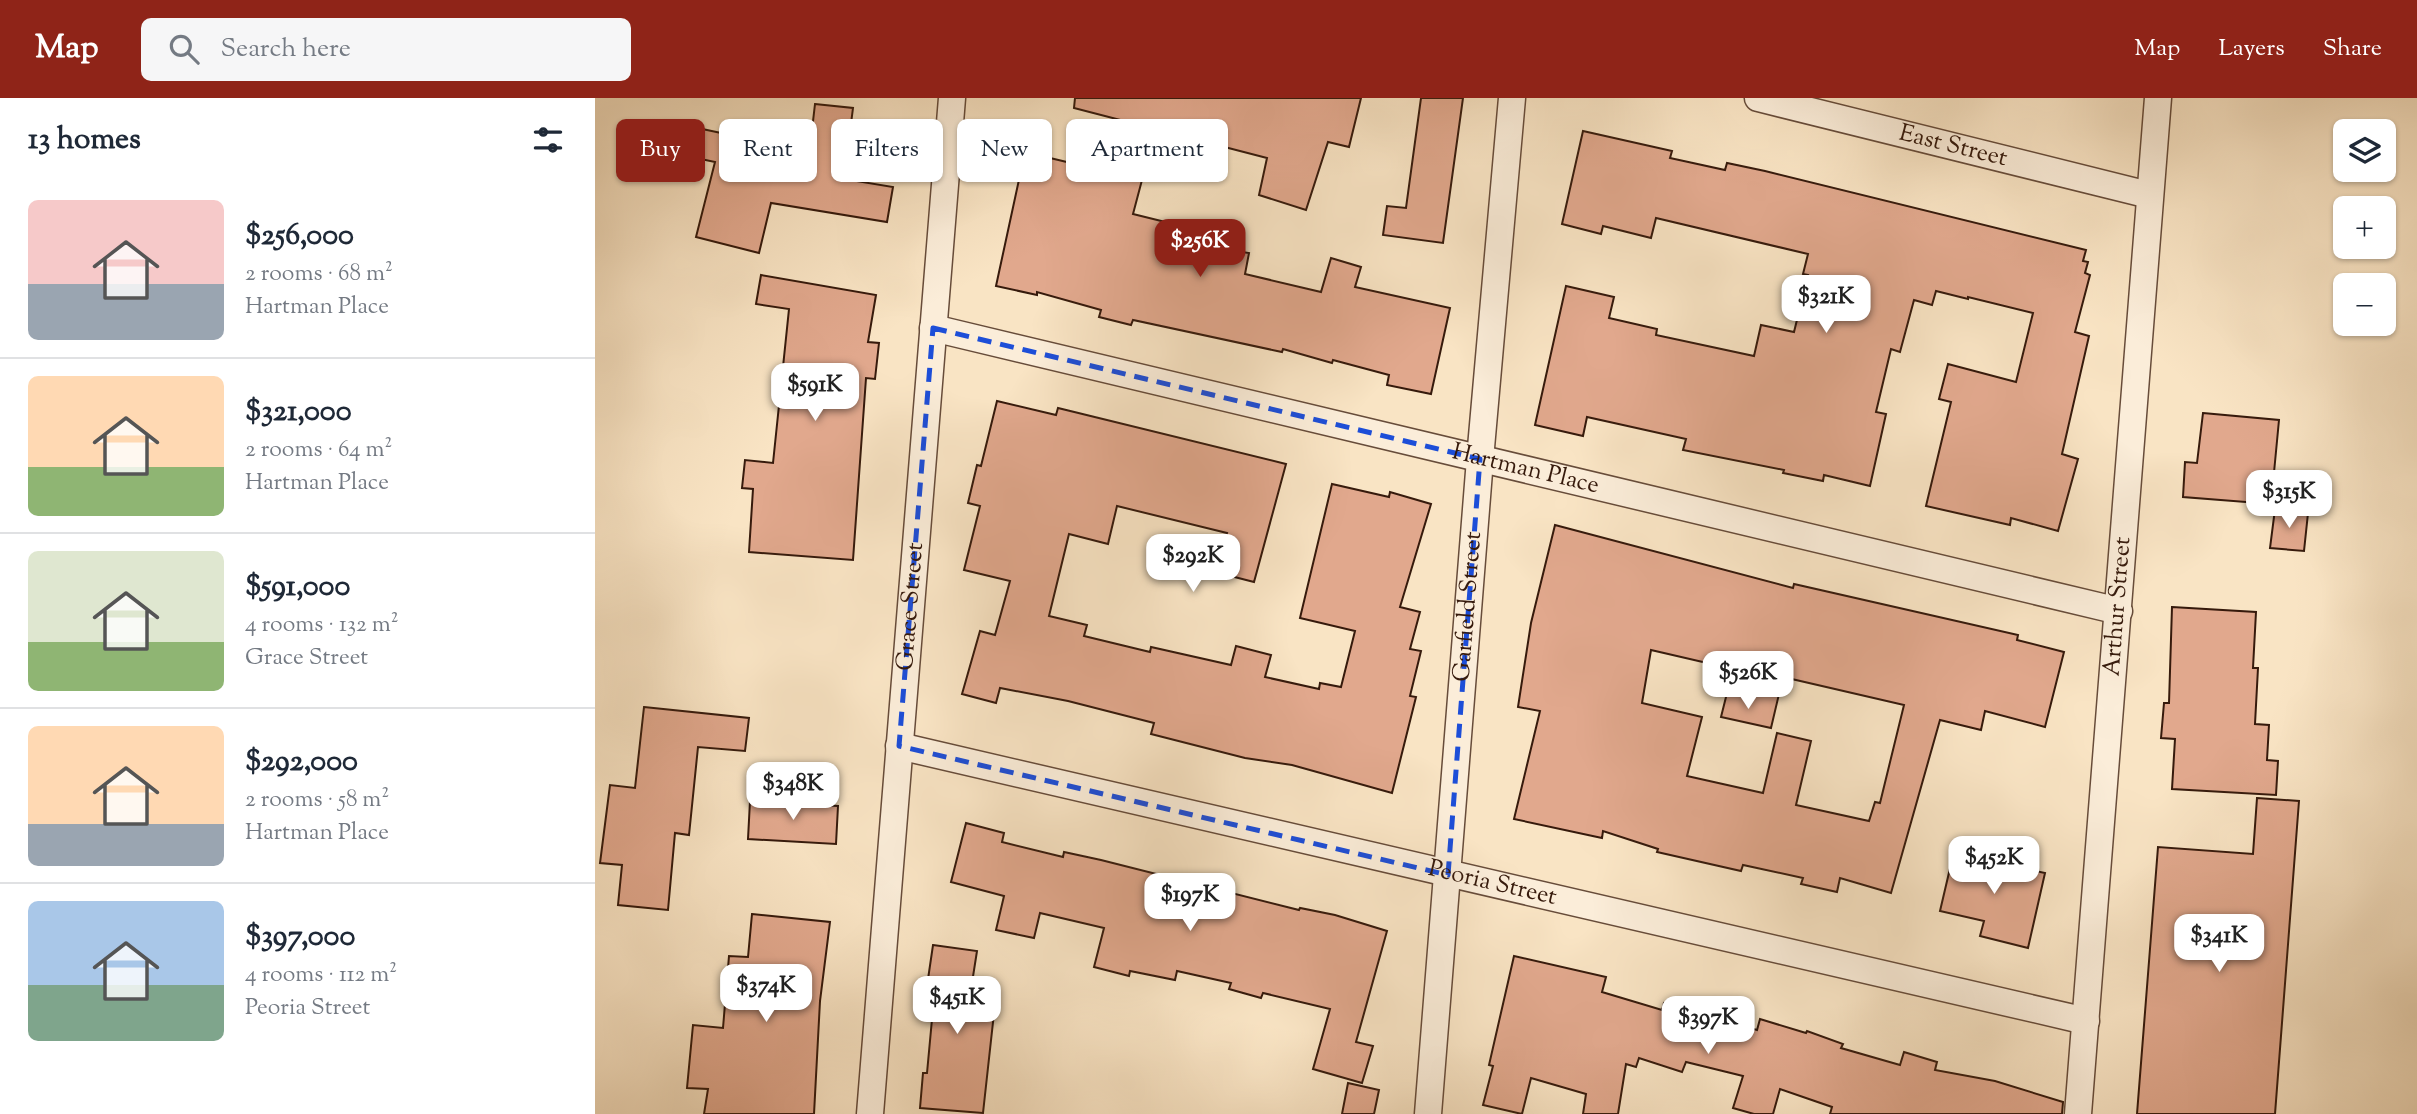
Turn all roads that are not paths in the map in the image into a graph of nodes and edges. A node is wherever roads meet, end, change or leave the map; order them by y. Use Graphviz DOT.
graph roads {
  1 [pos="952,98"];
  2 [pos="1512,98"];
  3 [pos="1758,98"];
  4 [pos="2158,98"];
  5 [pos="2149,195"];
  6 [pos="933,328"];
  7 [pos="1480,459"];
  8 [pos="2119,611"];
  9 [pos="899,746"];
  10 [pos="1448,875"];
  11 [pos="2086,1021"];
  12 [pos="870,1114"];
  13 [pos="1428,1114"];
  14 [pos="2078,1114"];
  1 -- 6 [label="street, Grace Street"];
  2 -- 7 [label="street, Garfield Street"];
  3 -- 5 [label="street, East Street"];
  4 -- 5 [label="street, Arthur Street"];
  5 -- 8 [label="street, Arthur Street"];
  6 -- 7 [label="street, Hartman Place"];
  6 -- 9 [label="street, Grace Street"];
  7 -- 8 [label="street, Hartman Place"];
  7 -- 10 [label="street, Garfield Street"];
  8 -- 11 [label="street, Arthur Street"];
  9 -- 10 [label="street, Peoria Street"];
  9 -- 12 [label="street, Grace Street"];
  10 -- 11 [label="street, Peoria Street"];
  10 -- 13 [label="street, Garfield Street"];
  11 -- 14 [label="street, Arthur Street"];
}
